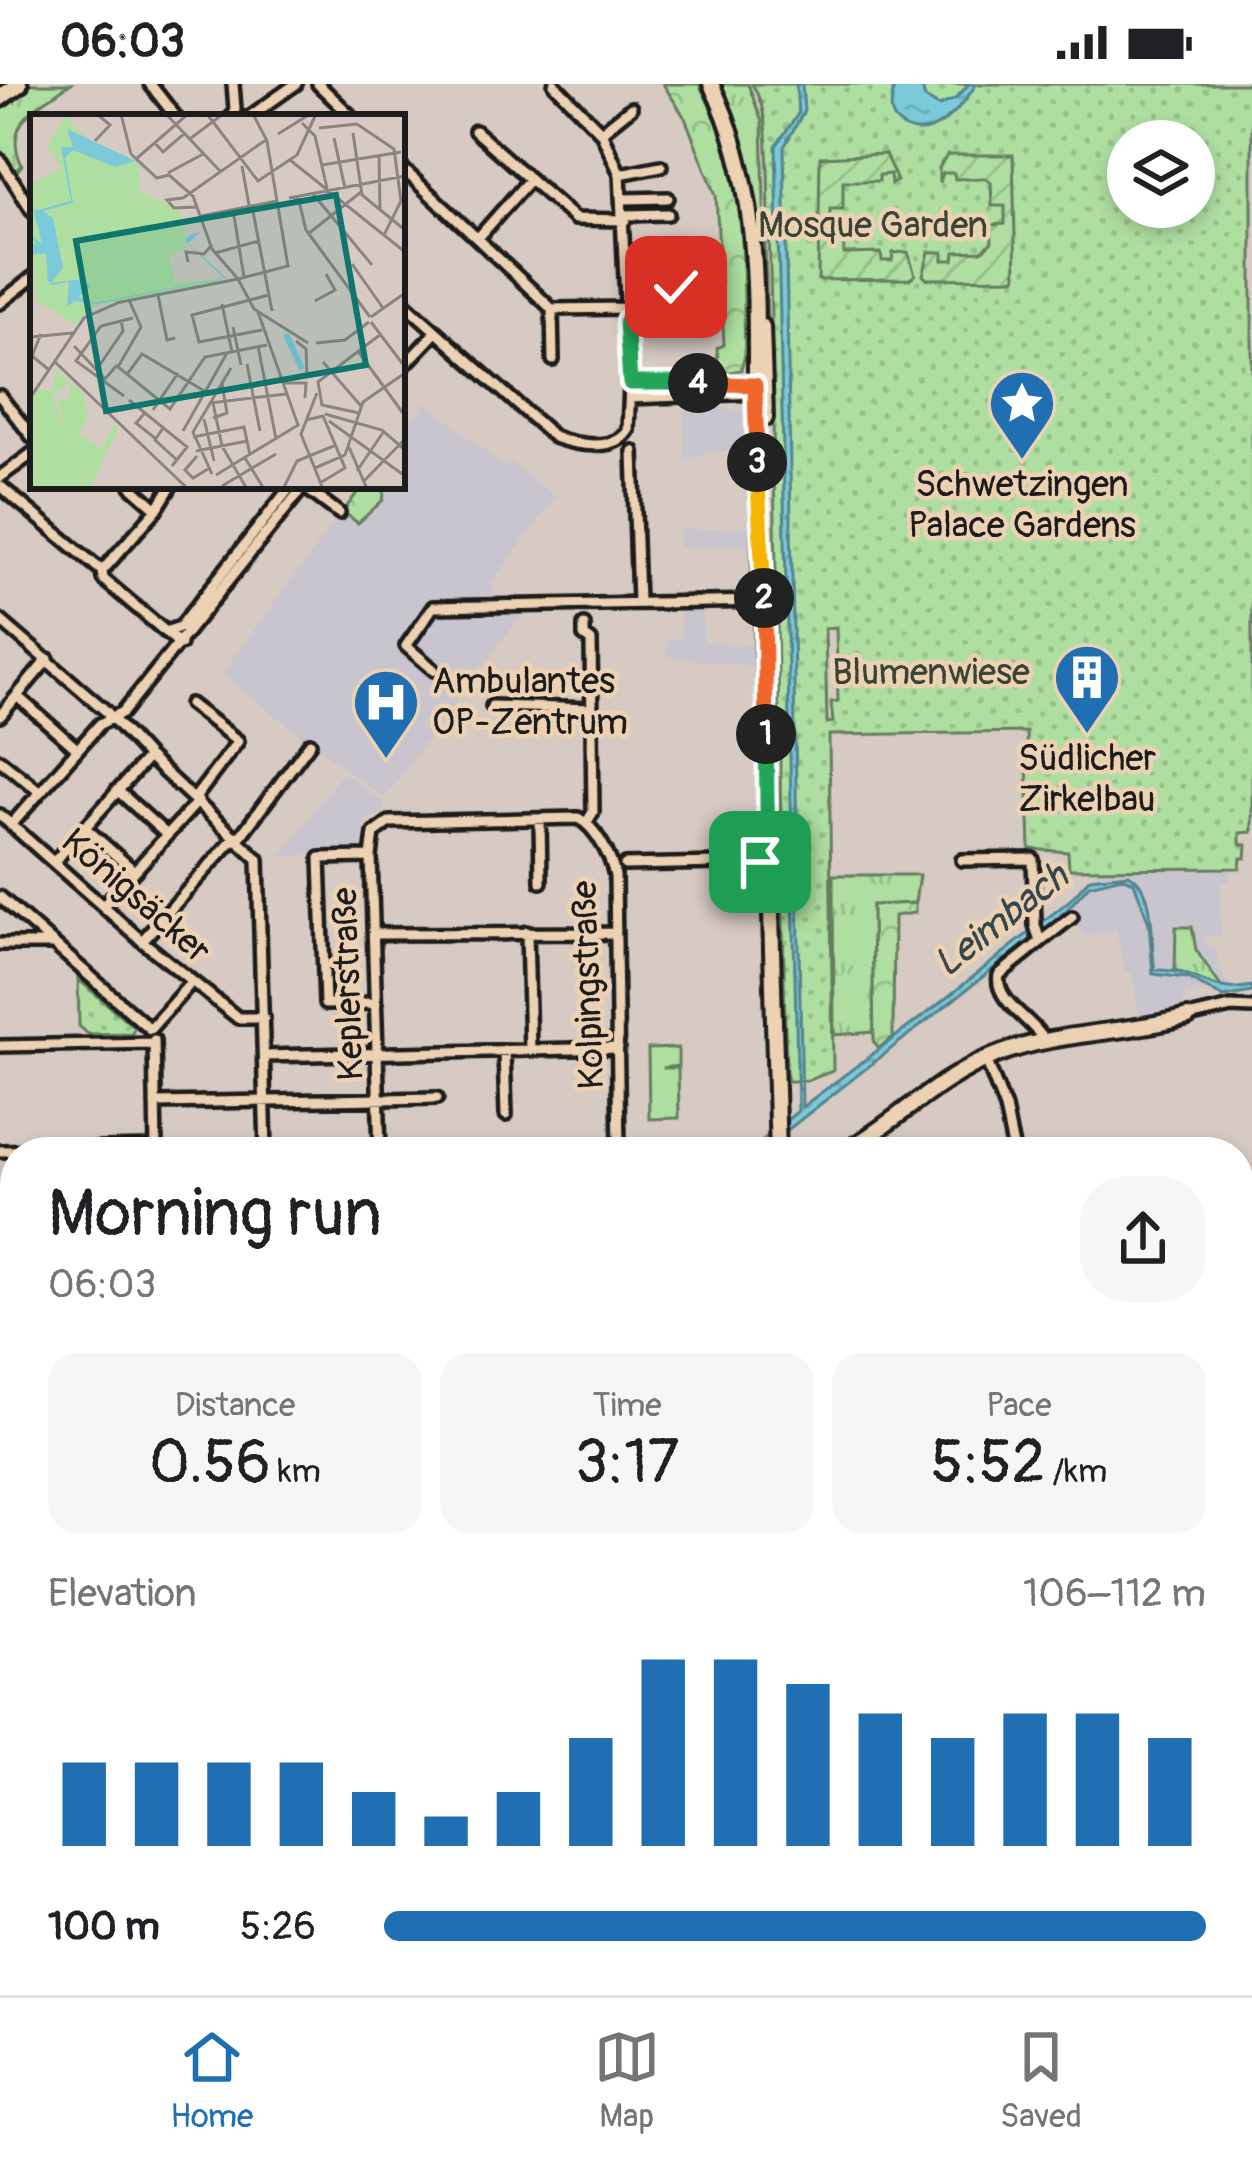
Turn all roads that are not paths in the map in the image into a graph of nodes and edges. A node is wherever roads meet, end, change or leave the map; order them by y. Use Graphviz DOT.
graph roads {
  1 [pos="19,84"];
  2 [pos="150,84"];
  3 [pos="233,84"];
  4 [pos="296,84"];
  5 [pos="318,84"];
  6 [pos="554,84"];
  7 [pos="711,84"];
  8 [pos="0,98"];
  9 [pos="631,108"];
  10 [pos="174,114"];
  11 [pos="232,114"];
  12 [pos="254,114"];
  13 [pos="349,114"];
  14 [pos="475,131"];
  15 [pos="601,132"];
  16 [pos="2,165"];
  17 [pos="661,166"];
  18 [pos="405,171"];
  19 [pos="620,174"];
  20 [pos="530,179"];
  21 [pos="22,192"];
  22 [pos="30,198"];
  23 [pos="668,198"];
  24 [pos="624,199"];
  25 [pos="30,207"];
  26 [pos="668,214"];
  27 [pos="625,217"];
  28 [pos="478,238"];
  29 [pos="626,252"];
  30 [pos="30,279"];
  31 [pos="626,286"];
  32 [pos="676,287"];
  33 [pos="0,302"];
  34 [pos="405,305"];
  35 [pos="552,309"];
  36 [pos="626,314"];
  37 [pos="435,333"];
  38 [pos="553,360"];
  39 [pos="405,365"];
  40 [pos="630,383"];
  41 [pos="760,390"];
  42 [pos="0,396"];
  43 [pos="630,398"];
  44 [pos="30,434"];
  45 [pos="633,451"];
  46 [pos="30,456"];
  47 [pos="0,482"];
  48 [pos="134,489"];
  49 [pos="169,489"];
  50 [pos="289,489"];
  51 [pos="302,489"];
  52 [pos="308,489"];
  53 [pos="157,509"];
  54 [pos="339,513"];
  55 [pos="102,571"];
  56 [pos="764,601"];
  57 [pos="638,602"];
  58 [pos="2,625"];
  59 [pos="584,625"];
  60 [pos="165,632"];
  61 [pos="180,644"];
  62 [pos="47,659"];
  63 [pos="434,670"];
  64 [pos="16,696"];
  65 [pos="190,704"];
  66 [pos="492,706"];
  67 [pos="592,709"];
  68 [pos="0,716"];
  69 [pos="111,718"];
  70 [pos="310,743"];
  71 [pos="77,749"];
  72 [pos="148,757"];
  73 [pos="0,760"];
  74 [pos="117,790"];
  75 [pos="39,791"];
  76 [pos="196,800"];
  77 [pos="0,815"];
  78 [pos="540,820"];
  79 [pos="587,822"];
  80 [pos="11,824"];
  81 [pos="84,827"];
  82 [pos="167,835"];
  83 [pos="238,837"];
  84 [pos="371,857"];
  85 [pos="962,860"];
  86 [pos="54,862"];
  87 [pos="768,862"];
  88 [pos="626,865"];
  89 [pos="134,871"];
  90 [pos="542,882"];
  91 [pos="0,897"];
  92 [pos="104,905"];
  93 [pos="1072,917"];
  94 [pos="527,932"];
  95 [pos="616,933"];
  96 [pos="374,934"];
  97 [pos="1038,934"];
  98 [pos="142,941"];
  99 [pos="0,944"];
  100 [pos="53,944"];
  101 [pos="188,986"];
  102 [pos="376,1003"];
  103 [pos="1252,1008"];
  104 [pos="1188,1017"];
  105 [pos="264,1018"];
  106 [pos="150,1029"];
  107 [pos="1044,1040"];
  108 [pos="154,1043"];
  109 [pos="0,1046"];
  110 [pos="618,1048"];
  111 [pos="530,1050"];
  112 [pos="504,1051"];
  113 [pos="378,1053"];
  114 [pos="264,1056"];
  115 [pos="986,1059"];
  116 [pos="380,1098"];
  117 [pos="437,1098"];
  118 [pos="265,1101"];
  119 [pos="155,1103"];
  120 [pos="506,1115"];
  121 [pos="156,1137"];
  122 [pos="266,1137"];
  123 [pos="380,1137"];
  124 [pos="620,1137"];
  125 [pos="777,1137"];
  126 [pos="865,1137"];
  127 [pos="1011,1137"];
  1 -- 8 [label="main road"];
  2 -- 10 [label="street"];
  3 -- 11 [label="street"];
  4 -- 12 [label="street"];
  5 -- 13 [label="street"];
  6 -- 15 [label="street"];
  7 -- 41 [label="main road"];
  9 -- 15 [label="street"];
  14 -- 20 [label="street"];
  15 -- 19 [label="street"];
  16 -- 21 [label="street"];
  17 -- 19 [label="street"];
  18 -- 28 [label="street"];
  19 -- 24 [label="street"];
  20 -- 27 [label="street"];
  20 -- 28 [label="street"];
  21 -- 22 [label="street"];
  21 -- 25 [label="street"];
  23 -- 24 [label="street"];
  24 -- 27 [label="street"];
  26 -- 27 [label="street"];
  27 -- 29 [label="street"];
  28 -- 35 [label="street"];
  29 -- 31 [label="street"];
  29 -- 32 [label="street"];
  30 -- 33 [label="street"];
  31 -- 32 [label="street"];
  31 -- 36 [label="street"];
  32 -- 36 [label="street"];
  34 -- 37 [label="street"];
  35 -- 36 [label="street"];
  35 -- 38 [label="street"];
  36 -- 40 [label="street"];
  37 -- 39 [label="street"];
  37 -- 43 [label="street"];
  40 -- 41 [label="street"];
  40 -- 43 [label="street"];
  41 -- 43 [label="street"];
  41 -- 56 [label="main road"];
  42 -- 44 [label="street"];
  45 -- 57 [label="street"];
  46 -- 47 [label="street"];
  47 -- 55 [label="street"];
  48 -- 53 [label="street"];
  49 -- 53 [label="street"];
  50 -- 60 [label="street"];
  51 -- 61 [label="street"];
  52 -- 54 [label="street"];
  53 -- 55 [label="street"];
  55 -- 60 [label="street"];
  56 -- 57 [label="street"];
  56 -- 87 [label="main road"];
  57 -- 63 [label="street"];
  58 -- 62 [label="street"];
  59 -- 67 [label="street"];
  60 -- 61 [label="street"];
  61 -- 69 [label="street"];
  62 -- 64 [label="street"];
  62 -- 69 [label="street"];
  64 -- 68 [label="street"];
  64 -- 71 [label="street"];
  65 -- 76 [label="street"];
  66 -- 67 [label="street"];
  67 -- 79 [label="street"];
  69 -- 71 [label="street"];
  69 -- 72 [label="street"];
  70 -- 83 [label="street"];
  71 -- 75 [label="street"];
  72 -- 74 [label="street"];
  72 -- 76 [label="street"];
  73 -- 75 [label="street, Königsäcker"];
  74 -- 81 [label="street"];
  74 -- 82 [label="street"];
  75 -- 80 [label="street"];
  76 -- 82 [label="street"];
  76 -- 83 [label="street"];
  77 -- 80 [label="street, Königsäcker"];
  78 -- 79 [label="street"];
  78 -- 84 [label="street, Keplerstraße"];
  78 -- 90 [label="street, Kolpingstraße"];
  79 -- 95 [label="street, Kolpingstraße"];
  80 -- 86 [label="street, Königsäcker"];
  81 -- 86 [label="street"];
  81 -- 89 [label="street, Königsäcker"];
  82 -- 89 [label="street"];
  83 -- 98 [label="street"];
  83 -- 105 [label="street"];
  84 -- 96 [label="street, Keplerstraße"];
  84 -- 102 [label="street"];
  85 -- 97 [label="street"];
  86 -- 92 [label="street, Königsäcker"];
  87 -- 88 [label="street"];
  87 -- 125 [label="main road"];
  89 -- 92 [label="street"];
  91 -- 100 [label="street"];
  92 -- 98 [label="street, Königsäcker"];
  93 -- 97 [label="street"];
  94 -- 95 [label="street"];
  94 -- 96 [label="street"];
  94 -- 111 [label="street"];
  95 -- 110 [label="street, Kolpingstraße"];
  96 -- 102 [label="street, Keplerstraße"];
  97 -- 107 [label="street"];
  98 -- 105 [label="street, Königsäcker"];
  99 -- 100 [label="street"];
  100 -- 106 [label="street"];
  101 -- 106 [label="street"];
  102 -- 113 [label="street, Keplerstraße"];
  103 -- 104 [label="street"];
  104 -- 107 [label="main road"];
  105 -- 114 [label="street"];
  106 -- 108 [label="street"];
  107 -- 115 [label="main road"];
  108 -- 109 [label="street"];
  108 -- 119 [label="street"];
  110 -- 111 [label="street"];
  110 -- 124 [label="street, Kolpingstraße"];
  111 -- 112 [label="street"];
  112 -- 113 [label="street"];
  112 -- 120 [label="street"];
  113 -- 114 [label="street"];
  113 -- 116 [label="street, Keplerstraße"];
  114 -- 118 [label="street"];
  115 -- 126 [label="main road"];
  115 -- 127 [label="street"];
  116 -- 117 [label="street"];
  116 -- 118 [label="street"];
  116 -- 123 [label="street, Keplerstraße"];
  118 -- 119 [label="street"];
  118 -- 122 [label="street"];
  119 -- 121 [label="street"];
}
